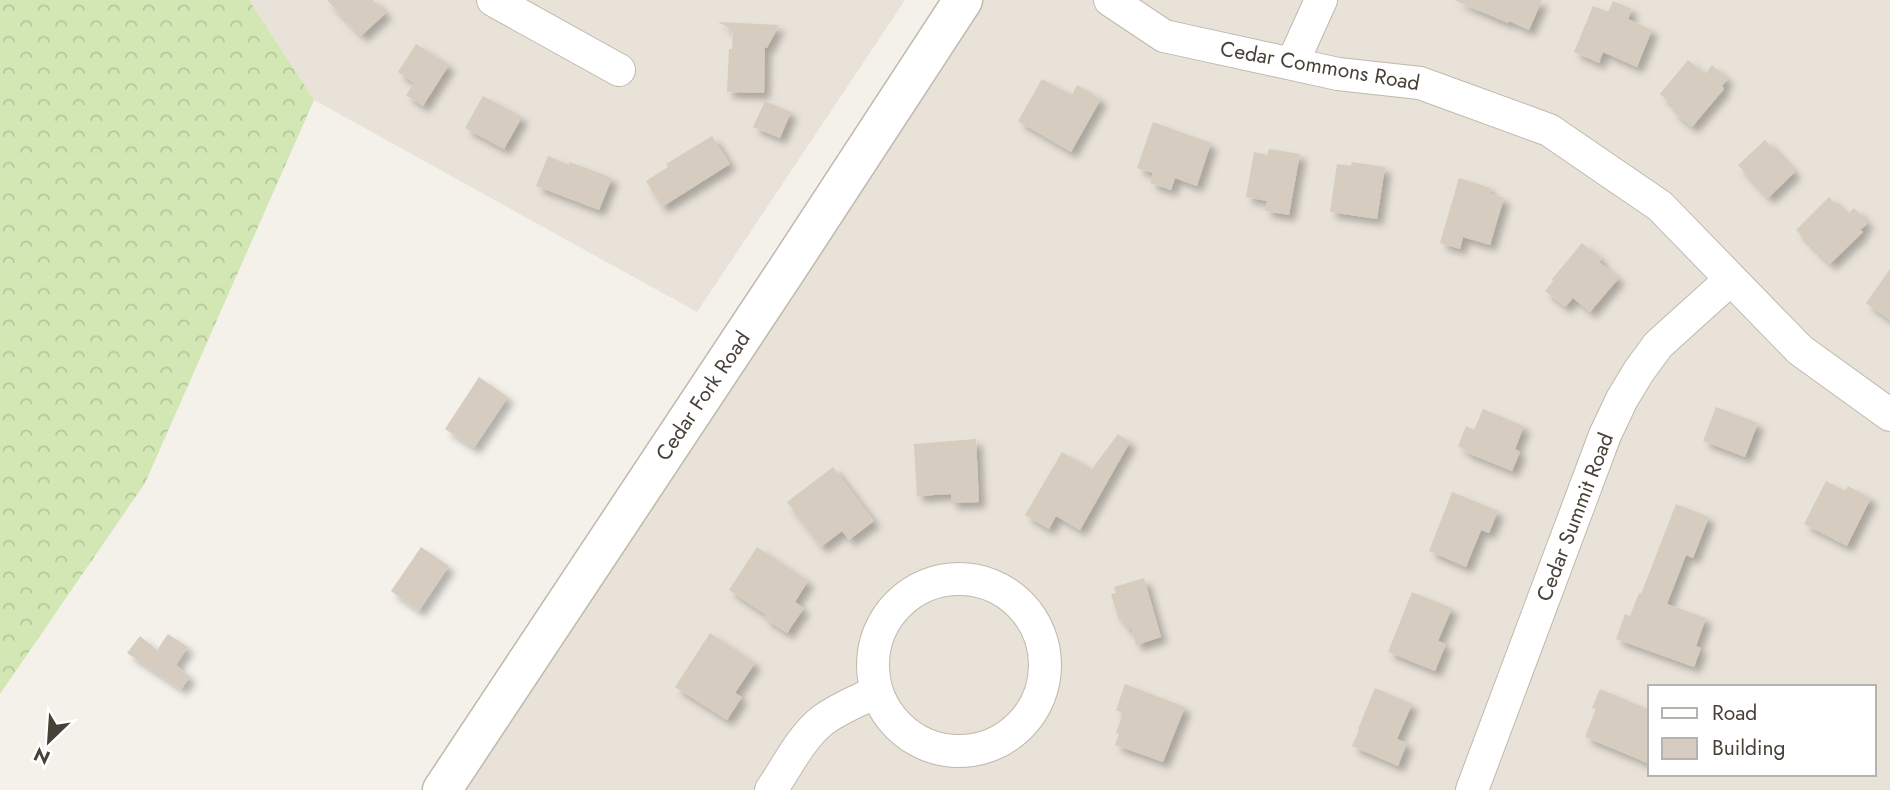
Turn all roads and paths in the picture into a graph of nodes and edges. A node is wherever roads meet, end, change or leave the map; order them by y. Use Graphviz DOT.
graph roads {
  1 [pos="495,0"];
  2 [pos="962,0"];
  3 [pos="1110,0"];
  4 [pos="1321,0"];
  5 [pos="1292,64"];
  6 [pos="619,70"];
  7 [pos="1731,279"];
  8 [pos="1890,415"];
  9 [pos="876,692"];
  10 [pos="442,790"];
  11 [pos="771,790"];
  12 [pos="1472,790"];
  1 -- 6 [label="street"];
  2 -- 10 [label="street, Cedar Fork Road"];
  3 -- 5 [label="street, Cedar Commons Road"];
  4 -- 5 [label="street"];
  5 -- 7 [label="street, Cedar Commons Road"];
  7 -- 8 [label="street, Cedar Commons Road"];
  7 -- 12 [label="street, Cedar Summit Road"];
  9 -- 9 [label="street"];
  9 -- 11 [label="street"];
}
